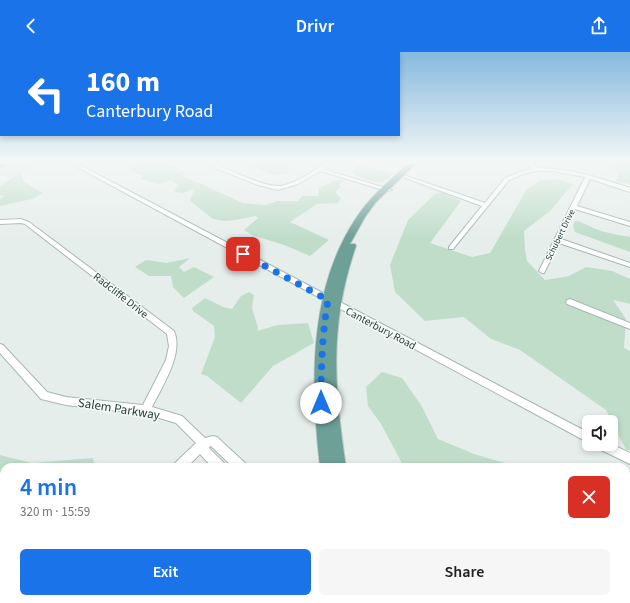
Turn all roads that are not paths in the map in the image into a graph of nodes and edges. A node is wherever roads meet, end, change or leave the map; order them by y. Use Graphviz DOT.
graph roads {
  1 [pos="116,187"];
  2 [pos="269,187"];
  3 [pos="283,187"];
  4 [pos="379,187"];
  5 [pos="389,187"];
  6 [pos="432,187"];
  7 [pos="500,187"];
  8 [pos="583,187"];
  9 [pos="619,187"];
  10 [pos="386,189"];
  11 [pos="630,190"];
  12 [pos="485,205"];
  13 [pos="574,207"];
  14 [pos="0,222"];
  15 [pos="630,224"];
  16 [pos="557,240"];
  17 [pos="451,248"];
  18 [pos="630,265"];
  19 [pos="542,271"];
  20 [pos="332,302"];
  21 [pos="570,302"];
  22 [pos="630,326"];
  23 [pos="0,347"];
  24 [pos="146,410"];
  25 [pos="582,434"];
  26 [pos="204,443"];
  27 [pos="614,451"];
  28 [pos="630,460"];
  29 [pos="183,463"];
  30 [pos="216,463"];
  31 [pos="237,463"];
  32 [pos="326,463"];
  33 [pos="338,463"];
  1 -- 20 [label="street, Canterbury Road"];
  2 -- 3 [label="street"];
  4 -- 10 [label="street"];
  5 -- 10 [label="main road"];
  6 -- 12 [label="street"];
  7 -- 12 [label="street"];
  8 -- 13 [label="street, Schubert Drive"];
  9 -- 11 [label="street"];
  10 -- 20 [label="main road"];
  12 -- 17 [label="street"];
  13 -- 15 [label="street"];
  13 -- 16 [label="street, Schubert Drive"];
  14 -- 24 [label="street, Radcliffe Drive"];
  16 -- 18 [label="street"];
  16 -- 19 [label="street, Schubert Drive"];
  20 -- 25 [label="street, Canterbury Road"];
  20 -- 32 [label="main road"];
  20 -- 33 [label="main road"];
  21 -- 22 [label="street"];
  23 -- 24 [label="street, Salem Parkway"];
  24 -- 26 [label="street, Salem Parkway"];
  26 -- 29 [label="street"];
  26 -- 30 [label="street"];
  26 -- 31 [label="street, Salem Parkway"];
  27 -- 28 [label="street"];
}
